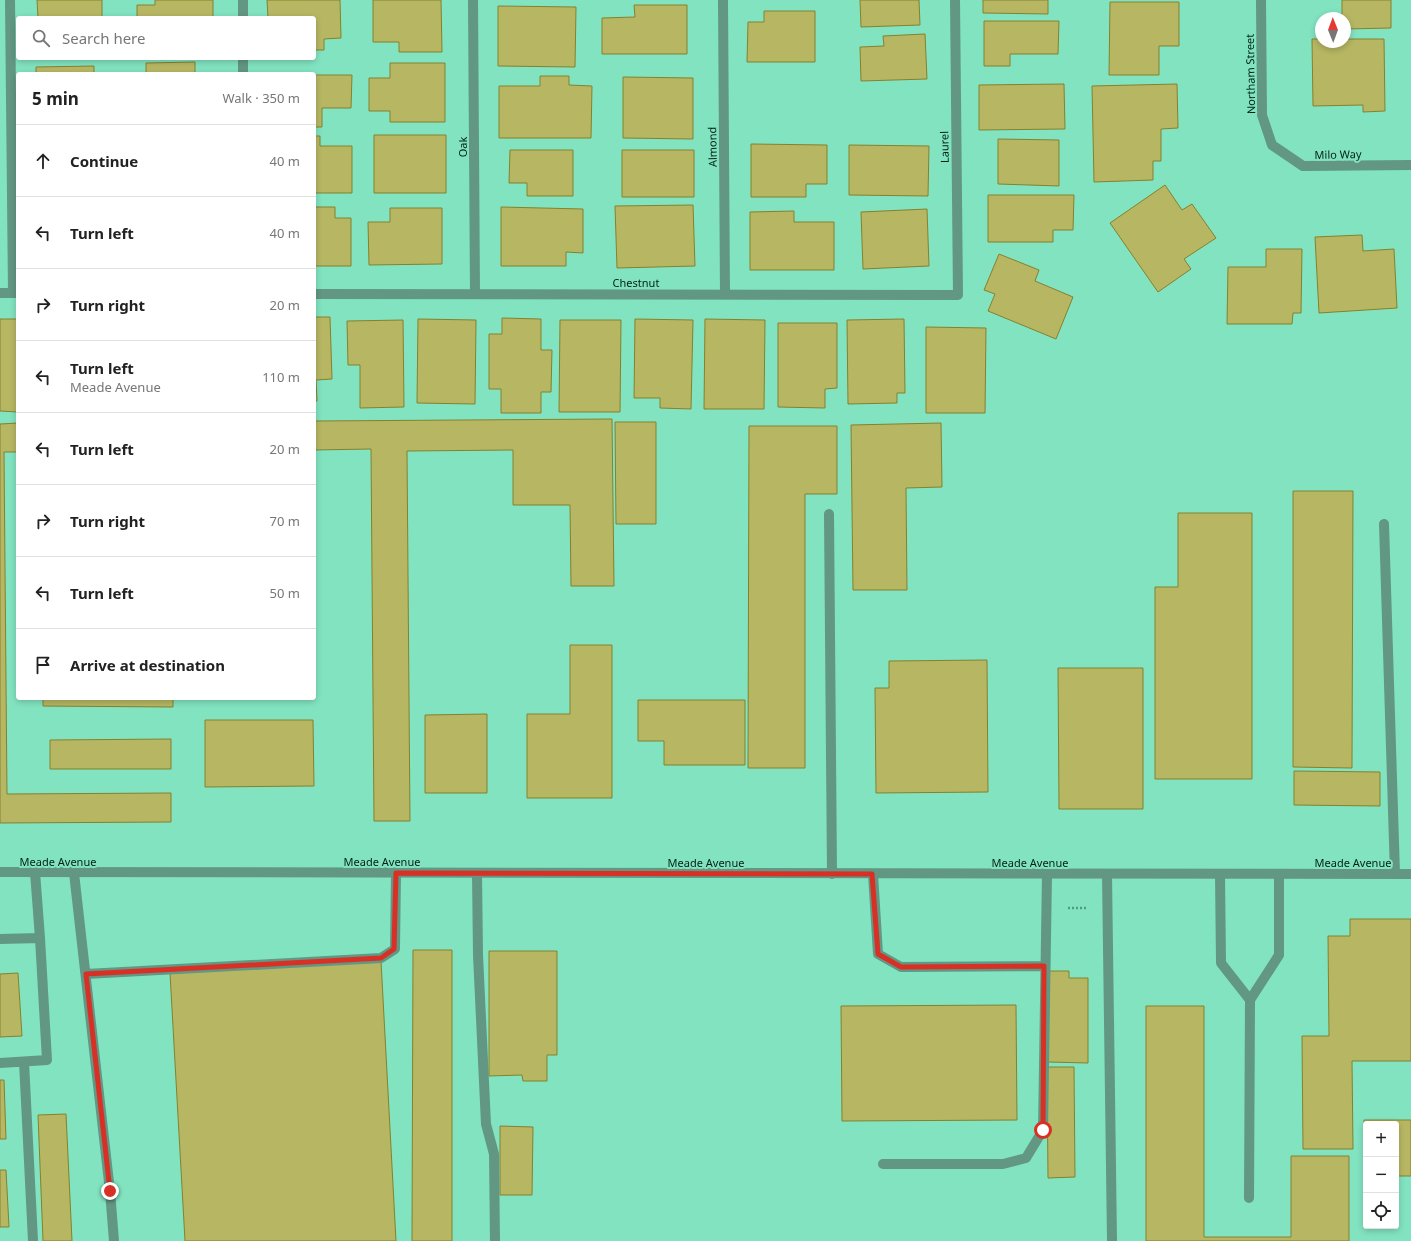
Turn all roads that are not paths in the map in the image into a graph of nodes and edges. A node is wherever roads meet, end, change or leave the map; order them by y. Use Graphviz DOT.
graph roads {
  1 [pos="10,0"];
  2 [pos="243,0"];
  3 [pos="473,0"];
  4 [pos="723,0"];
  5 [pos="955,0"];
  6 [pos="1261,0"];
  7 [pos="243,16"];
  8 [pos="243,60"];
  9 [pos="244,72"];
  10 [pos="1272,146"];
  11 [pos="1411,165"];
  12 [pos="0,293"];
  13 [pos="15,293"];
  14 [pos="316,294"];
  15 [pos="475,294"];
  16 [pos="725,294"];
  17 [pos="958,295"];
  18 [pos="829,514"];
  19 [pos="1384,524"];
  20 [pos="0,872"];
  21 [pos="35,872"];
  22 [pos="74,873"];
  23 [pos="396,873"];
  24 [pos="477,873"];
  25 [pos="832,874"];
  26 [pos="872,874"];
  27 [pos="1046,874"];
  28 [pos="1107,874"];
  29 [pos="1220,874"];
  30 [pos="1279,874"];
  31 [pos="1395,874"];
  32 [pos="1411,874"];
  33 [pos="40,938"];
  34 [pos="0,939"];
  35 [pos="1044,966"];
  36 [pos="86,974"];
  37 [pos="1250,1000"];
  38 [pos="24,1062"];
  39 [pos="0,1063"];
  40 [pos="883,1164"];
  41 [pos="1250,1198"];
  42 [pos="33,1241"];
  43 [pos="114,1241"];
  44 [pos="495,1241"];
  45 [pos="1112,1241"];
  1 -- 13 [label="street"];
  2 -- 7 [label="street"];
  3 -- 15 [label="street, Oak"];
  4 -- 16 [label="street, Almond"];
  5 -- 17 [label="street, Laurel"];
  6 -- 10 [label="street, Northam Street"];
  8 -- 9 [label="street"];
  10 -- 11 [label="street, Milo Way"];
  12 -- 13 [label="street"];
  14 -- 15 [label="street, Chestnut"];
  15 -- 16 [label="street, Chestnut"];
  16 -- 17 [label="street, Chestnut"];
  18 -- 25 [label="street"];
  19 -- 31 [label="street"];
  20 -- 21 [label="street, Meade Avenue"];
  21 -- 22 [label="street, Meade Avenue"];
  21 -- 33 [label="street"];
  22 -- 23 [label="street, Meade Avenue"];
  22 -- 36 [label="street"];
  23 -- 24 [label="street, Meade Avenue"];
  23 -- 36 [label="street"];
  24 -- 25 [label="street, Meade Avenue"];
  24 -- 44 [label="street"];
  25 -- 26 [label="street, Meade Avenue"];
  26 -- 27 [label="street, Meade Avenue"];
  26 -- 35 [label="street"];
  27 -- 28 [label="street, Meade Avenue"];
  27 -- 35 [label="street"];
  28 -- 29 [label="street, Meade Avenue"];
  28 -- 45 [label="street"];
  29 -- 30 [label="street, Meade Avenue"];
  29 -- 37 [label="street"];
  30 -- 31 [label="street, Meade Avenue"];
  30 -- 37 [label="street"];
  31 -- 32 [label="street, Meade Avenue"];
  33 -- 34 [label="street"];
  33 -- 38 [label="street"];
  35 -- 40 [label="street"];
  36 -- 43 [label="street"];
  37 -- 41 [label="street"];
  38 -- 39 [label="street"];
  38 -- 42 [label="street"];
}
